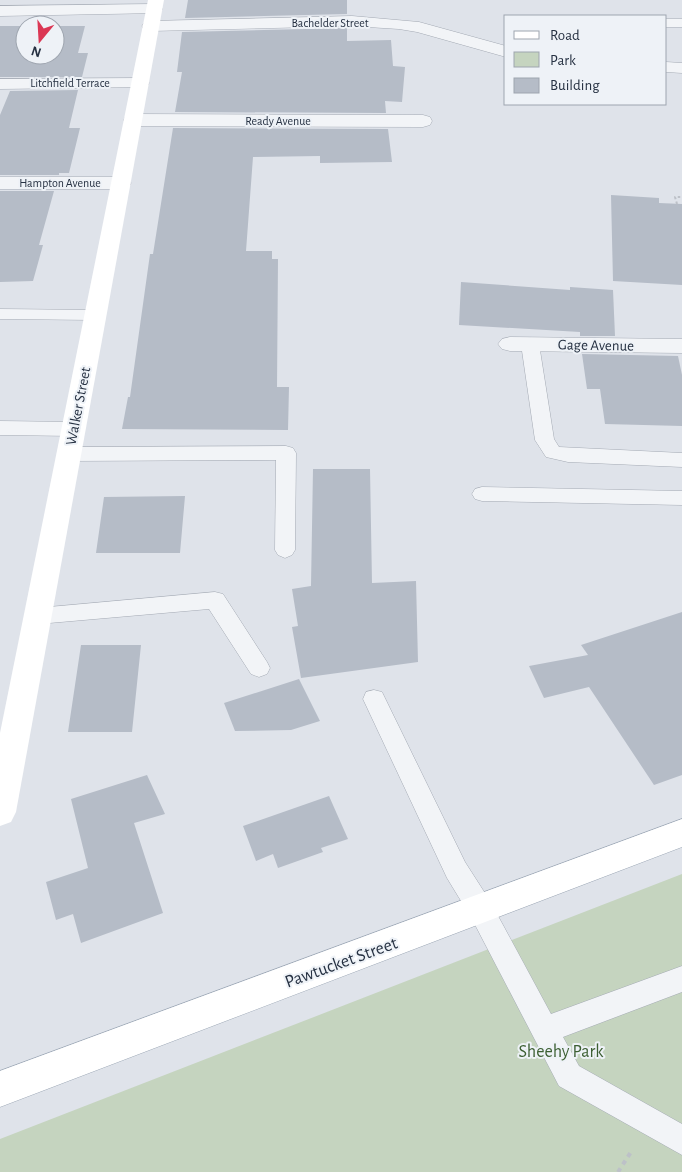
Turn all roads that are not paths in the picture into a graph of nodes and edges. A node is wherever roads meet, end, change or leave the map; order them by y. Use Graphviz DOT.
graph roads {
  1 [pos="0,11"];
  2 [pos="153,12"];
  3 [pos="667,23"];
  4 [pos="682,23"];
  5 [pos="504,51"];
  6 [pos="667,67"];
  7 [pos="682,68"];
  8 [pos="140,83"];
  9 [pos="0,84"];
  10 [pos="133,120"];
  11 [pos="424,121"];
  12 [pos="0,183"];
  13 [pos="121,183"];
  14 [pos="0,314"];
  15 [pos="95,315"];
  16 [pos="520,344"];
  17 [pos="682,346"];
  18 [pos="0,428"];
  19 [pos="74,429"];
  20 [pos="68,454"];
  21 [pos="682,460"];
  22 [pos="482,494"];
  23 [pos="682,498"];
  24 [pos="284,550"];
  25 [pos="38,616"];
  26 [pos="259,668"];
  27 [pos="374,699"];
  28 [pos="5,754"];
  29 [pos="0,812"];
  30 [pos="682,833"];
  31 [pos="481,910"];
  32 [pos="682,978"];
  33 [pos="544,1030"];
  34 [pos="0,1088"];
  35 [pos="682,1140"];
  1 -- 2 [label="street"];
  2 -- 5 [label="street, Bachelder Street"];
  2 -- 8 [label="street, Walker Street"];
  3 -- 4 [label="lane"];
  6 -- 7 [label="street"];
  8 -- 9 [label="street, Litchfield Terrace"];
  8 -- 10 [label="street, Walker Street"];
  10 -- 11 [label="street, Ready Avenue"];
  10 -- 13 [label="street, Walker Street"];
  12 -- 13 [label="street, Hampton Avenue"];
  13 -- 15 [label="street, Walker Street"];
  14 -- 15 [label="lane"];
  15 -- 19 [label="street, Walker Street"];
  16 -- 17 [label="street, Gage Avenue"];
  16 -- 21 [label="lane"];
  18 -- 19 [label="lane"];
  19 -- 20 [label="street, Walker Street"];
  20 -- 24 [label="lane"];
  20 -- 25 [label="street, Walker Street"];
  22 -- 23 [label="lane"];
  25 -- 26 [label="lane"];
  25 -- 28 [label="street, Walker Street"];
  27 -- 31 [label="lane"];
  28 -- 29 [label="street, Walker Street"];
  30 -- 31 [label="street, Pawtucket Street"];
  31 -- 33 [label="lane"];
  31 -- 34 [label="street, Pawtucket Street"];
  32 -- 33 [label="lane"];
  33 -- 35 [label="lane"];
}
